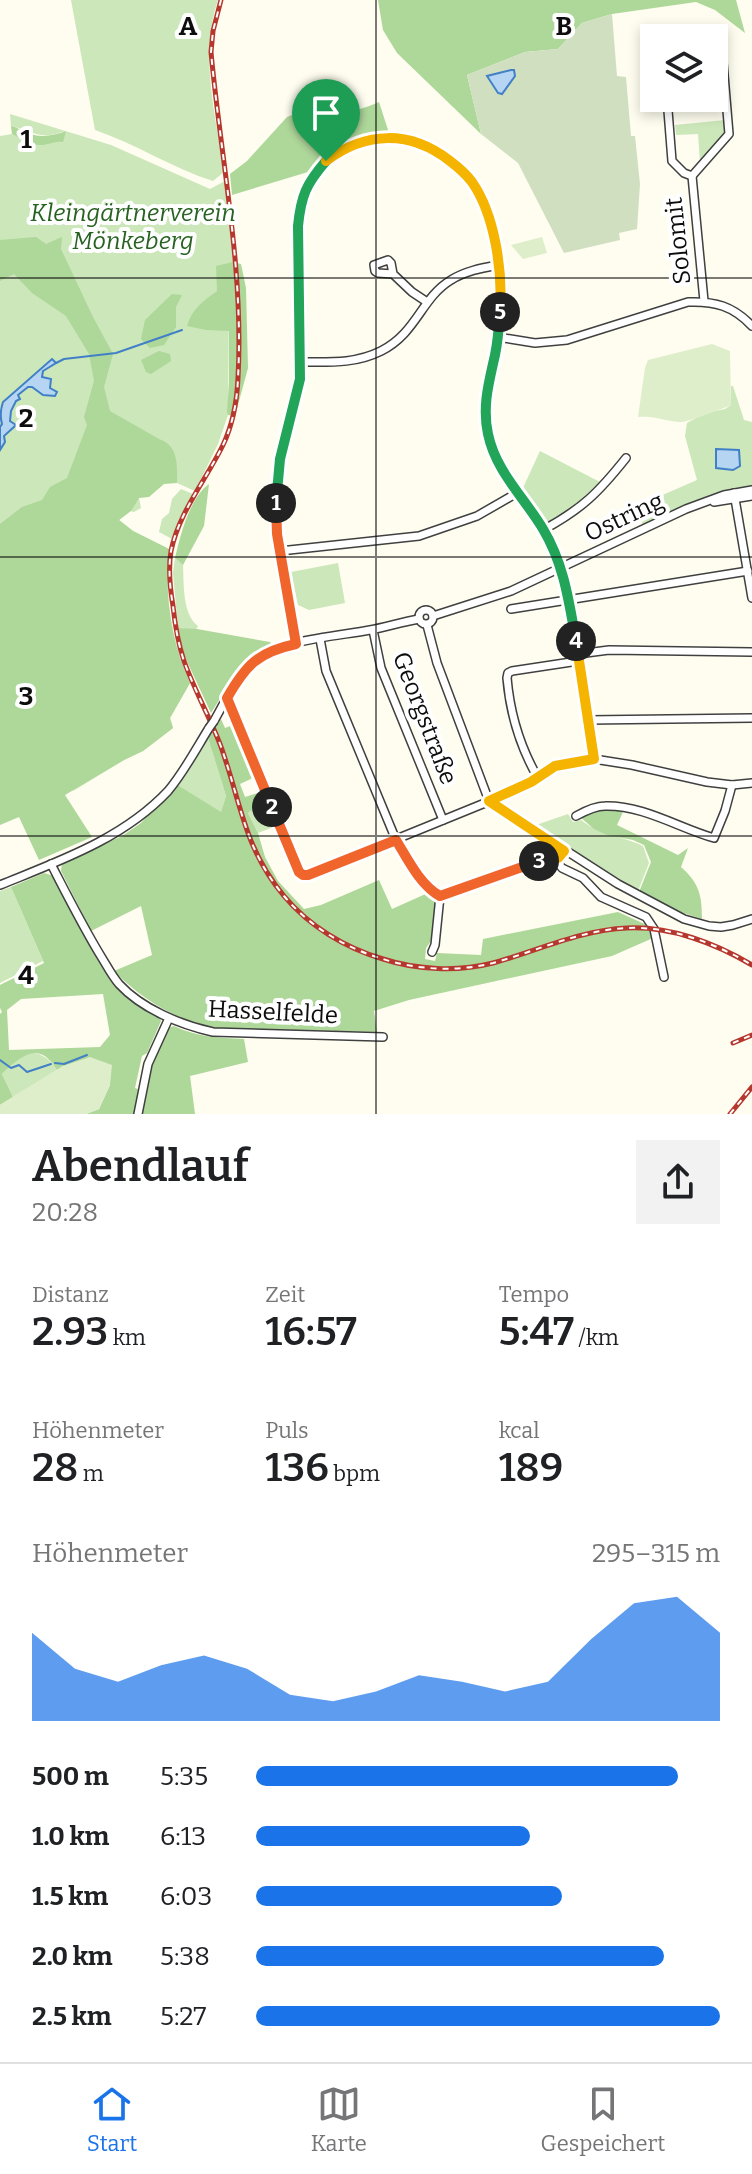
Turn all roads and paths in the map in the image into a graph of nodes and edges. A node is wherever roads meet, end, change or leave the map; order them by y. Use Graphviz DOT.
graph roads {
  1 [pos="668,112"];
  2 [pos="727,112"];
  3 [pos="692,176"];
  4 [pos="498,265"];
  5 [pos="393,274"];
  6 [pos="704,301"];
  7 [pos="427,302"];
  8 [pos="752,326"];
  9 [pos="498,337"];
  10 [pos="301,362"];
  11 [pos="626,458"];
  12 [pos="752,490"];
  13 [pos="517,493"];
  14 [pos="735,496"];
  15 [pos="752,496"];
  16 [pos="543,530"];
  17 [pos="748,548"];
  18 [pos="280,551"];
  19 [pos="561,569"];
  20 [pos="748,571"];
  21 [pos="752,598"];
  22 [pos="569,599"];
  23 [pos="511,609"];
  24 [pos="433,616"];
  25 [pos="419,619"];
  26 [pos="427,625"];
  27 [pos="373,630"];
  28 [pos="320,639"];
  29 [pos="296,644"];
  30 [pos="752,652"];
  31 [pos="578,657"];
  32 [pos="227,698"];
  33 [pos="752,718"];
  34 [pos="588,720"];
  35 [pos="594,759"];
  36 [pos="538,778"];
  37 [pos="752,783"];
  38 [pos="732,785"];
  39 [pos="489,801"];
  40 [pos="576,816"];
  41 [pos="443,820"];
  42 [pos="396,840"];
  43 [pos="564,851"];
  44 [pos="558,858"];
  45 [pos="51,864"];
  46 [pos="0,885"];
  47 [pos="440,896"];
  48 [pos="752,919"];
  49 [pos="432,952"];
  50 [pos="664,977"];
  51 [pos="169,1018"];
  52 [pos="383,1037"];
  53 [pos="138,1114"];
  1 -- 3 [label="street"];
  2 -- 3 [label="street"];
  3 -- 6 [label="street, Solomit"];
  4 -- 7 [label="street"];
  4 -- 9 [label="street"];
  4 -- 10 [label="street"];
  5 -- 7 [label="street"];
  6 -- 8 [label="street"];
  6 -- 9 [label="street"];
  7 -- 10 [label="street"];
  9 -- 13 [label="street"];
  10 -- 18 [label="street"];
  11 -- 16 [label="street"];
  12 -- 14 [label="street, Ostring"];
  13 -- 16 [label="street"];
  13 -- 18 [label="street"];
  14 -- 15 [label="street, Ostring"];
  14 -- 17 [label="street"];
  14 -- 19 [label="street, Ostring"];
  16 -- 19 [label="street"];
  17 -- 20 [label="street"];
  18 -- 29 [label="street"];
  19 -- 22 [label="street"];
  19 -- 24 [label="street, Ostring"];
  20 -- 21 [label="street"];
  20 -- 22 [label="street"];
  22 -- 23 [label="street"];
  22 -- 31 [label="street"];
  24 -- 25 [label="street"];
  24 -- 26 [label="street"];
  25 -- 26 [label="street"];
  25 -- 27 [label="street"];
  26 -- 39 [label="street"];
  27 -- 28 [label="street"];
  27 -- 41 [label="street, Georgstraße"];
  28 -- 29 [label="street"];
  28 -- 42 [label="street"];
  29 -- 32 [label="street"];
  30 -- 31 [label="street"];
  31 -- 34 [label="street"];
  31 -- 36 [label="street"];
  32 -- 42 [label="street"];
  32 -- 45 [label="street"];
  33 -- 34 [label="street"];
  34 -- 35 [label="street"];
  35 -- 36 [label="street"];
  35 -- 38 [label="street"];
  36 -- 39 [label="street"];
  37 -- 38 [label="street"];
  38 -- 40 [label="street"];
  39 -- 41 [label="street"];
  39 -- 43 [label="street"];
  41 -- 42 [label="street"];
  42 -- 47 [label="street"];
  43 -- 44 [label="street"];
  43 -- 48 [label="street"];
  44 -- 47 [label="street"];
  44 -- 50 [label="street"];
  45 -- 46 [label="street"];
  45 -- 51 [label="street, Hasselfelde"];
  47 -- 49 [label="street"];
  51 -- 52 [label="street, Hasselfelde"];
  51 -- 53 [label="street"];
}
